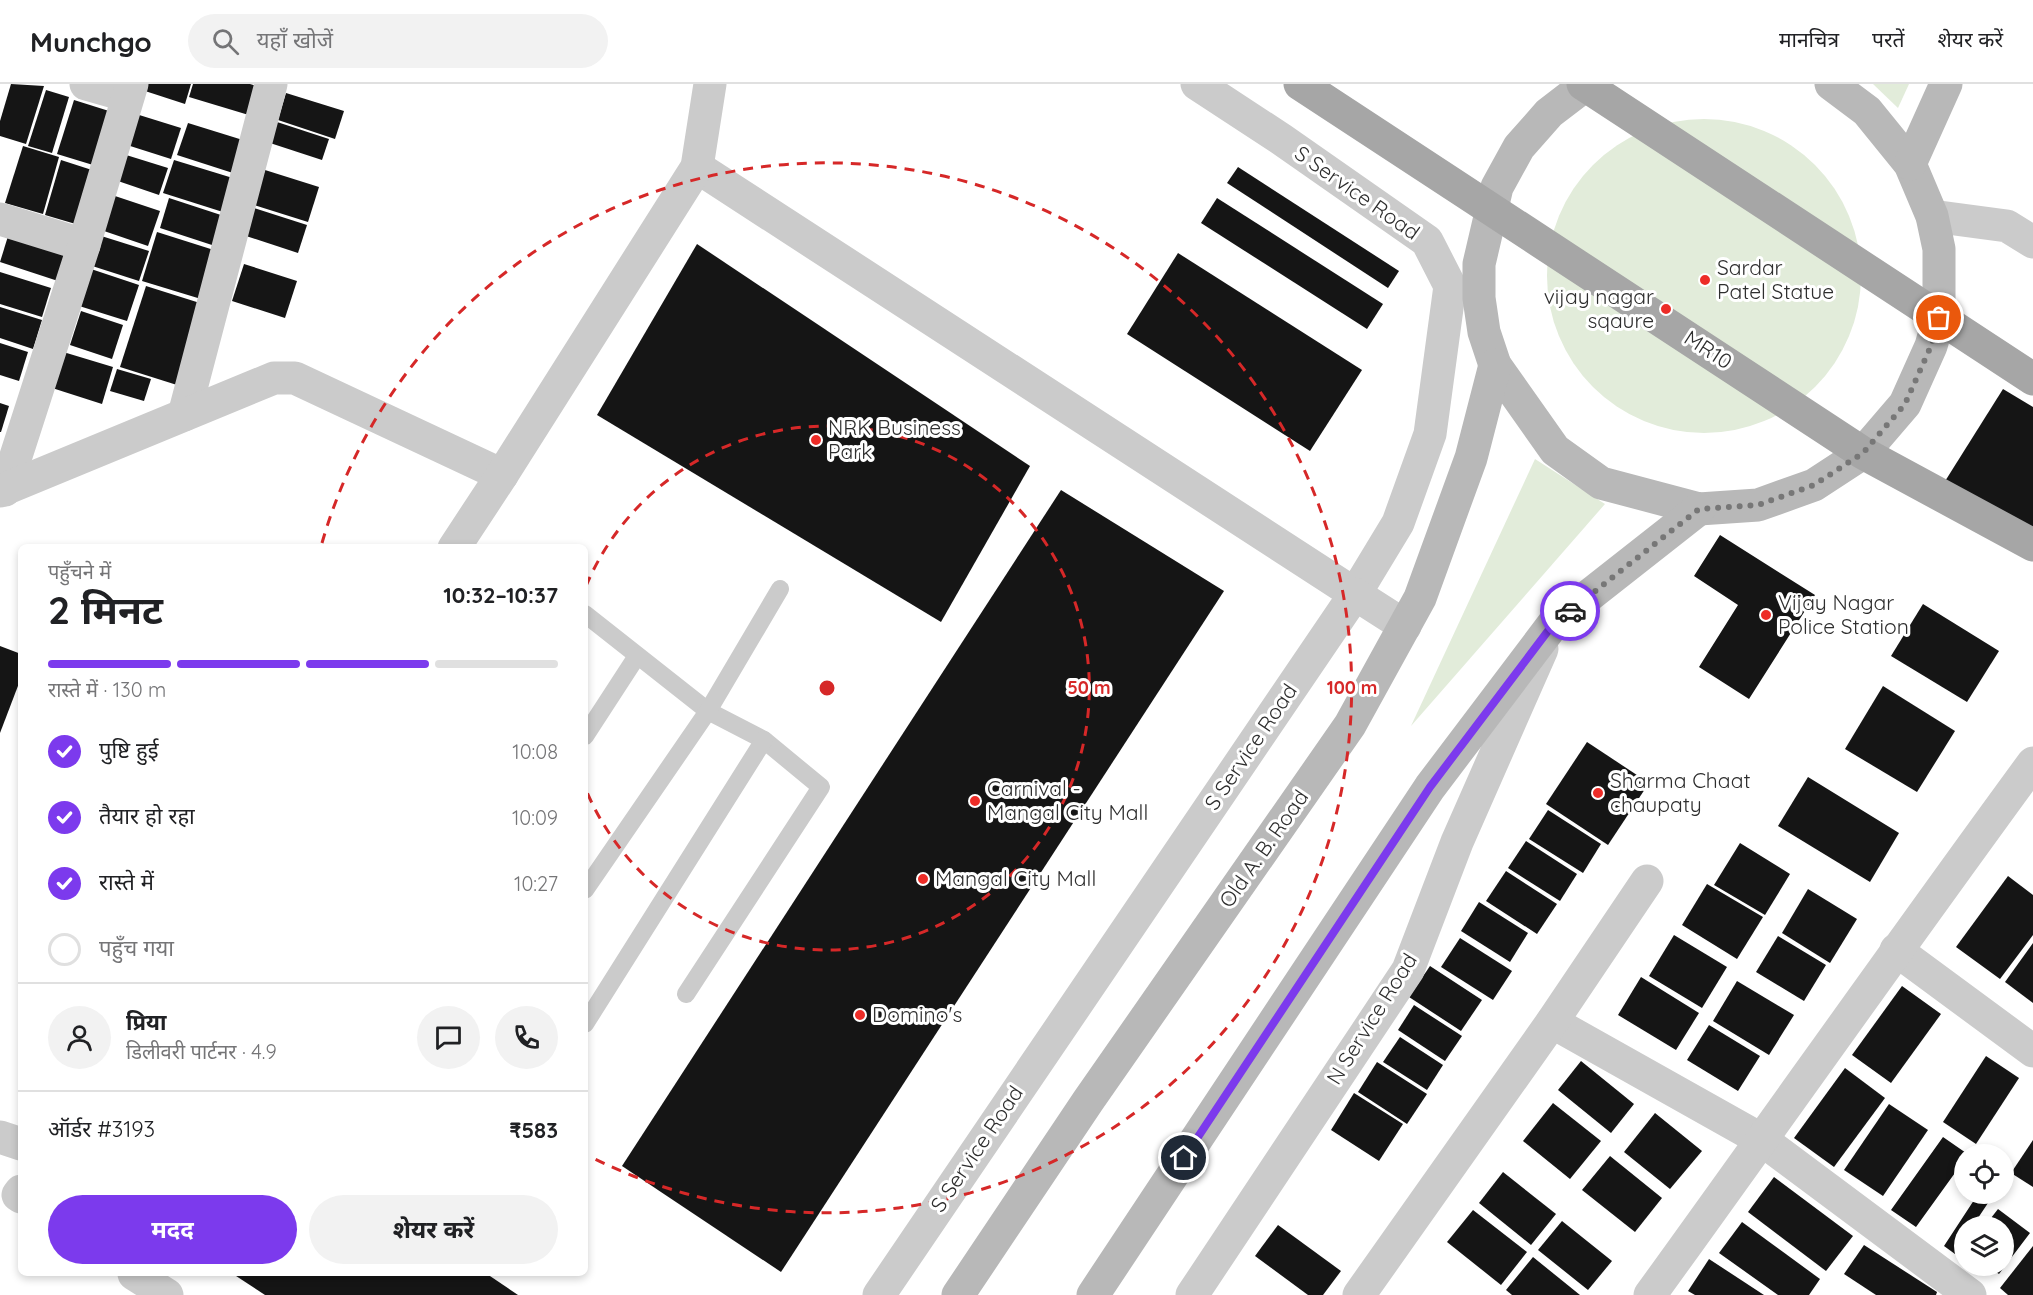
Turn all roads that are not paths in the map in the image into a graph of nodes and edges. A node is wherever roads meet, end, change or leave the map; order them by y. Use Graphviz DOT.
graph roads {
  1 [pos="86,84"];
  2 [pos="271,84"];
  3 [pos="710,84"];
  4 [pos="1197,84"];
  5 [pos="1300,84"];
  6 [pos="1585,84"];
  7 [pos="1831,84"];
  8 [pos="1946,84"];
  9 [pos="130,90"];
  10 [pos="1910,164"];
  11 [pos="698,167"];
  12 [pos="1491,207"];
  13 [pos="1932,216"];
  14 [pos="0,219"];
  15 [pos="2033,242"];
  16 [pos="84,245"];
  17 [pos="1939,318"];
  18 [pos="1495,365"];
  19 [pos="2033,379"];
  20 [pos="184,415"];
  21 [pos="1863,453"];
  22 [pos="502,475"];
  23 [pos="3,490"];
  24 [pos="1699,509"];
  25 [pos="464,544"];
  26 [pos="2033,545"];
  27 [pos="780,589"];
  28 [pos="1355,594"];
  29 [pos="588,616"];
  30 [pos="1554,623"];
  31 [pos="1405,626"];
  32 [pos="638,656"];
  33 [pos="708,711"];
  34 [pos="588,731"];
  35 [pos="764,740"];
  36 [pos="2030,773"];
  37 [pos="1647,881"];
  38 [pos="588,886"];
  39 [pos="1896,950"];
  40 [pos="686,994"];
  41 [pos="588,1019"];
  42 [pos="1552,1022"];
  43 [pos="2033,1051"];
  44 [pos="0,1137"];
  45 [pos="1762,1140"];
  46 [pos="18,1143"];
  47 [pos="138,1276"];
  48 [pos="167,1295"];
  49 [pos="879,1295"];
  50 [pos="958,1295"];
  51 [pos="1093,1295"];
  52 [pos="1192,1295"];
  53 [pos="1359,1295"];
  54 [pos="1650,1295"];
  55 [pos="1970,1295"];
  1 -- 9 [label="street"];
  2 -- 20 [label="street"];
  3 -- 11 [label="street"];
  4 -- 28 [label="street, S Service Road"];
  5 -- 12 [label="main road, MR10"];
  6 -- 12 [label="main road"];
  6 -- 17 [label="main road"];
  7 -- 10 [label="main road"];
  8 -- 10 [label="main road"];
  9 -- 16 [label="street"];
  10 -- 13 [label="main road"];
  11 -- 22 [label="street"];
  11 -- 28 [label="street"];
  12 -- 18 [label="main road"];
  12 -- 21 [label="main road, MR10"];
  13 -- 15 [label="street"];
  13 -- 17 [label="main road"];
  14 -- 16 [label="street"];
  16 -- 23 [label="street"];
  17 -- 19 [label="main road"];
  17 -- 21 [label="main road"];
  18 -- 24 [label="main road"];
  18 -- 31 [label="main road, Old A. B. Road"];
  20 -- 22 [label="street"];
  20 -- 23 [label="street"];
  21 -- 24 [label="main road"];
  21 -- 26 [label="main road, MR10"];
  22 -- 25 [label="street"];
  24 -- 30 [label="main road"];
  27 -- 33 [label="lane"];
  28 -- 31 [label="street"];
  28 -- 49 [label="street, S Service Road"];
  29 -- 32 [label="lane"];
  30 -- 51 [label="main road"];
  30 -- 52 [label="street, N Service Road"];
  31 -- 50 [label="main road, Old A. B. Road"];
  32 -- 33 [label="lane"];
  32 -- 34 [label="lane"];
  33 -- 35 [label="lane"];
  33 -- 38 [label="lane"];
  35 -- 40 [label="lane"];
  35 -- 41 [label="lane"];
  36 -- 39 [label="street"];
  37 -- 42 [label="street"];
  39 -- 43 [label="street"];
  39 -- 45 [label="street"];
  42 -- 45 [label="street"];
  42 -- 53 [label="street"];
  44 -- 46 [label="street"];
  45 -- 54 [label="street"];
  45 -- 55 [label="street"];
  47 -- 48 [label="street"];
}
